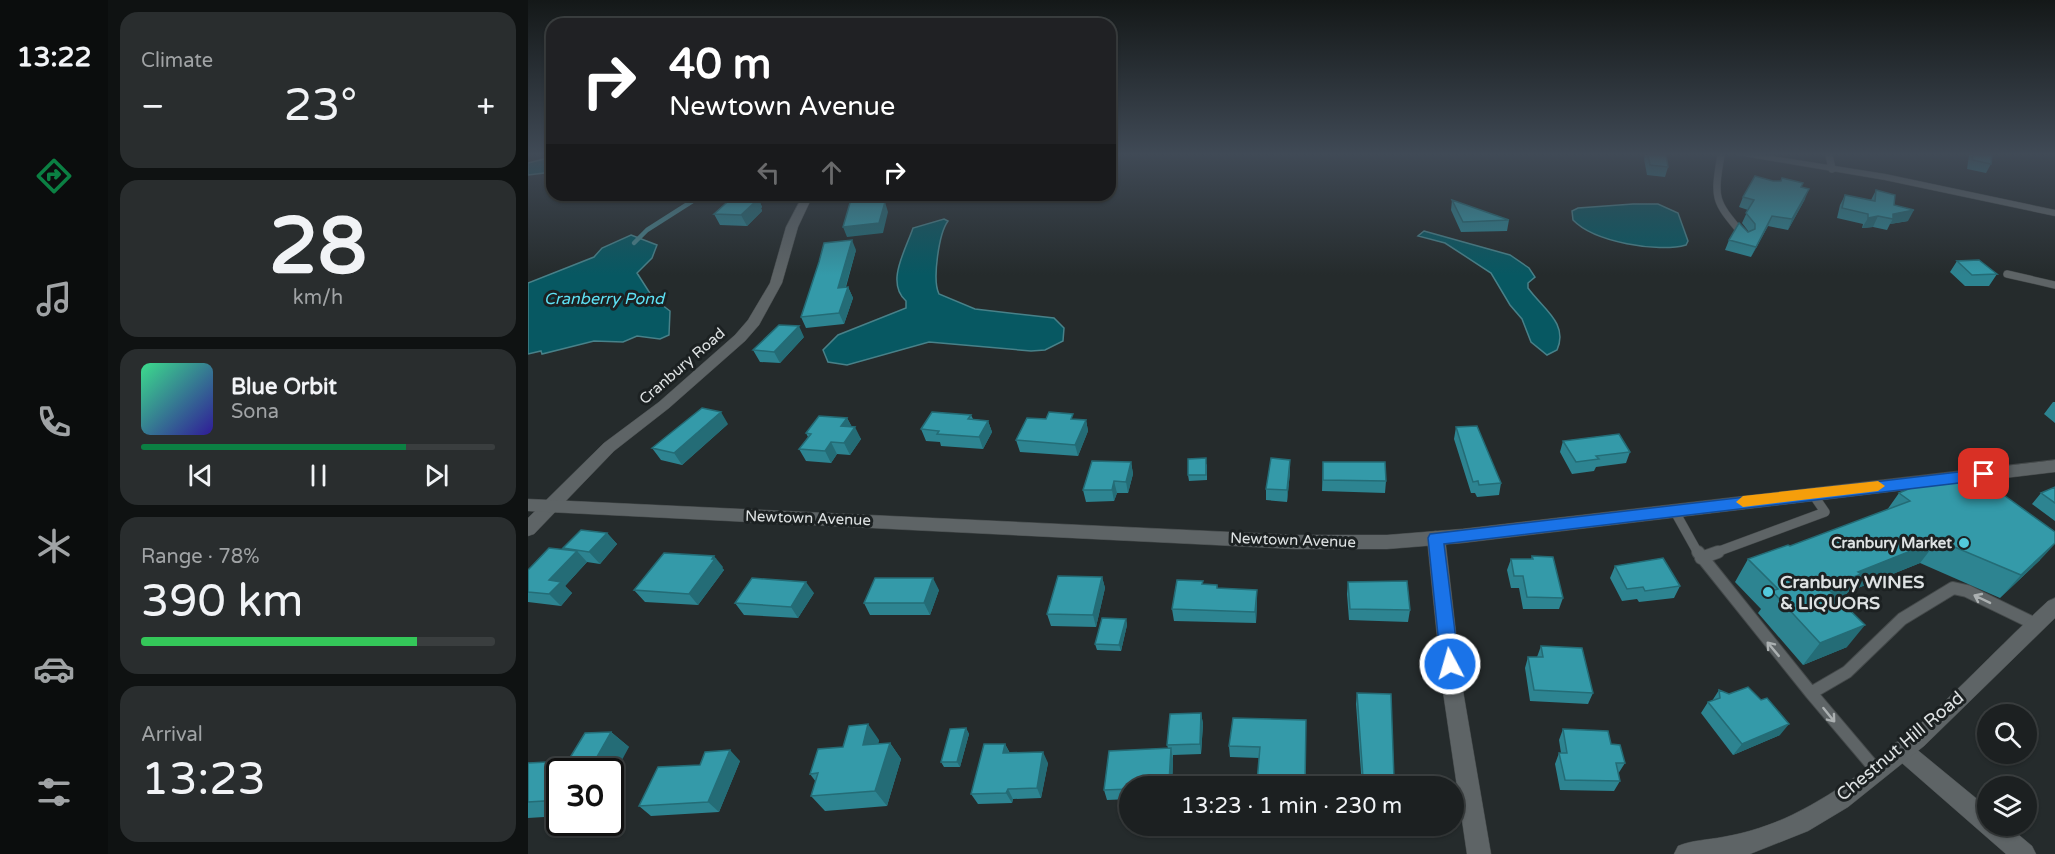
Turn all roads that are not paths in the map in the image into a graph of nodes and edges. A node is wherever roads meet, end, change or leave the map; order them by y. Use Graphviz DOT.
graph roads {
  1 [pos="1716,195"];
  2 [pos="1963,195"];
  3 [pos="805,201"];
  4 [pos="2055,213"];
  5 [pos="1746,237"];
  6 [pos="2007,274"];
  7 [pos="2055,285"];
  8 [pos="2055,466"];
  9 [pos="1812,493"];
  10 [pos="528,505"];
  11 [pos="551,506"];
  12 [pos="1674,510"];
  13 [pos="528,529"];
  14 [pos="1436,538"];
  15 [pos="1701,558"];
  16 [pos="2055,606"];
  17 [pos="2035,624"];
  18 [pos="1811,693"];
  19 [pos="1902,750"];
  20 [pos="1877,771"];
  21 [pos="1977,814"];
  22 [pos="2003,836"];
  23 [pos="1479,854"];
  24 [pos="1686,854"];
  25 [pos="2024,854"];
  1 -- 5 [label="lane"];
  2 -- 4 [label="street"];
  3 -- 11 [label="street, Cranbury Road"];
  6 -- 7 [label="lane"];
  8 -- 9 [label="street, Newtown Avenue"];
  9 -- 12 [label="street, Newtown Avenue"];
  9 -- 15 [label="lane"];
  10 -- 11 [label="street, Newtown Avenue"];
  11 -- 13 [label="street, Cranbury Road"];
  11 -- 14 [label="street, Newtown Avenue"];
  12 -- 14 [label="street, Newtown Avenue"];
  12 -- 15 [label="lane"];
  14 -- 23 [label="street"];
  18 -- 15 [label="lane, one-way"];
  16 -- 17 [label="street, Chestnut Hill Road"];
  17 -- 18 [label="lane, one-way"];
  17 -- 19 [label="street, Chestnut Hill Road"];
  18 -- 20 [label="lane, one-way"];
  19 -- 20 [label="street, Chestnut Hill Road"];
  19 -- 21 [label="street"];
  20 -- 24 [label="street, Chestnut Hill Road"];
  22 -- 25 [label="street"];
}
